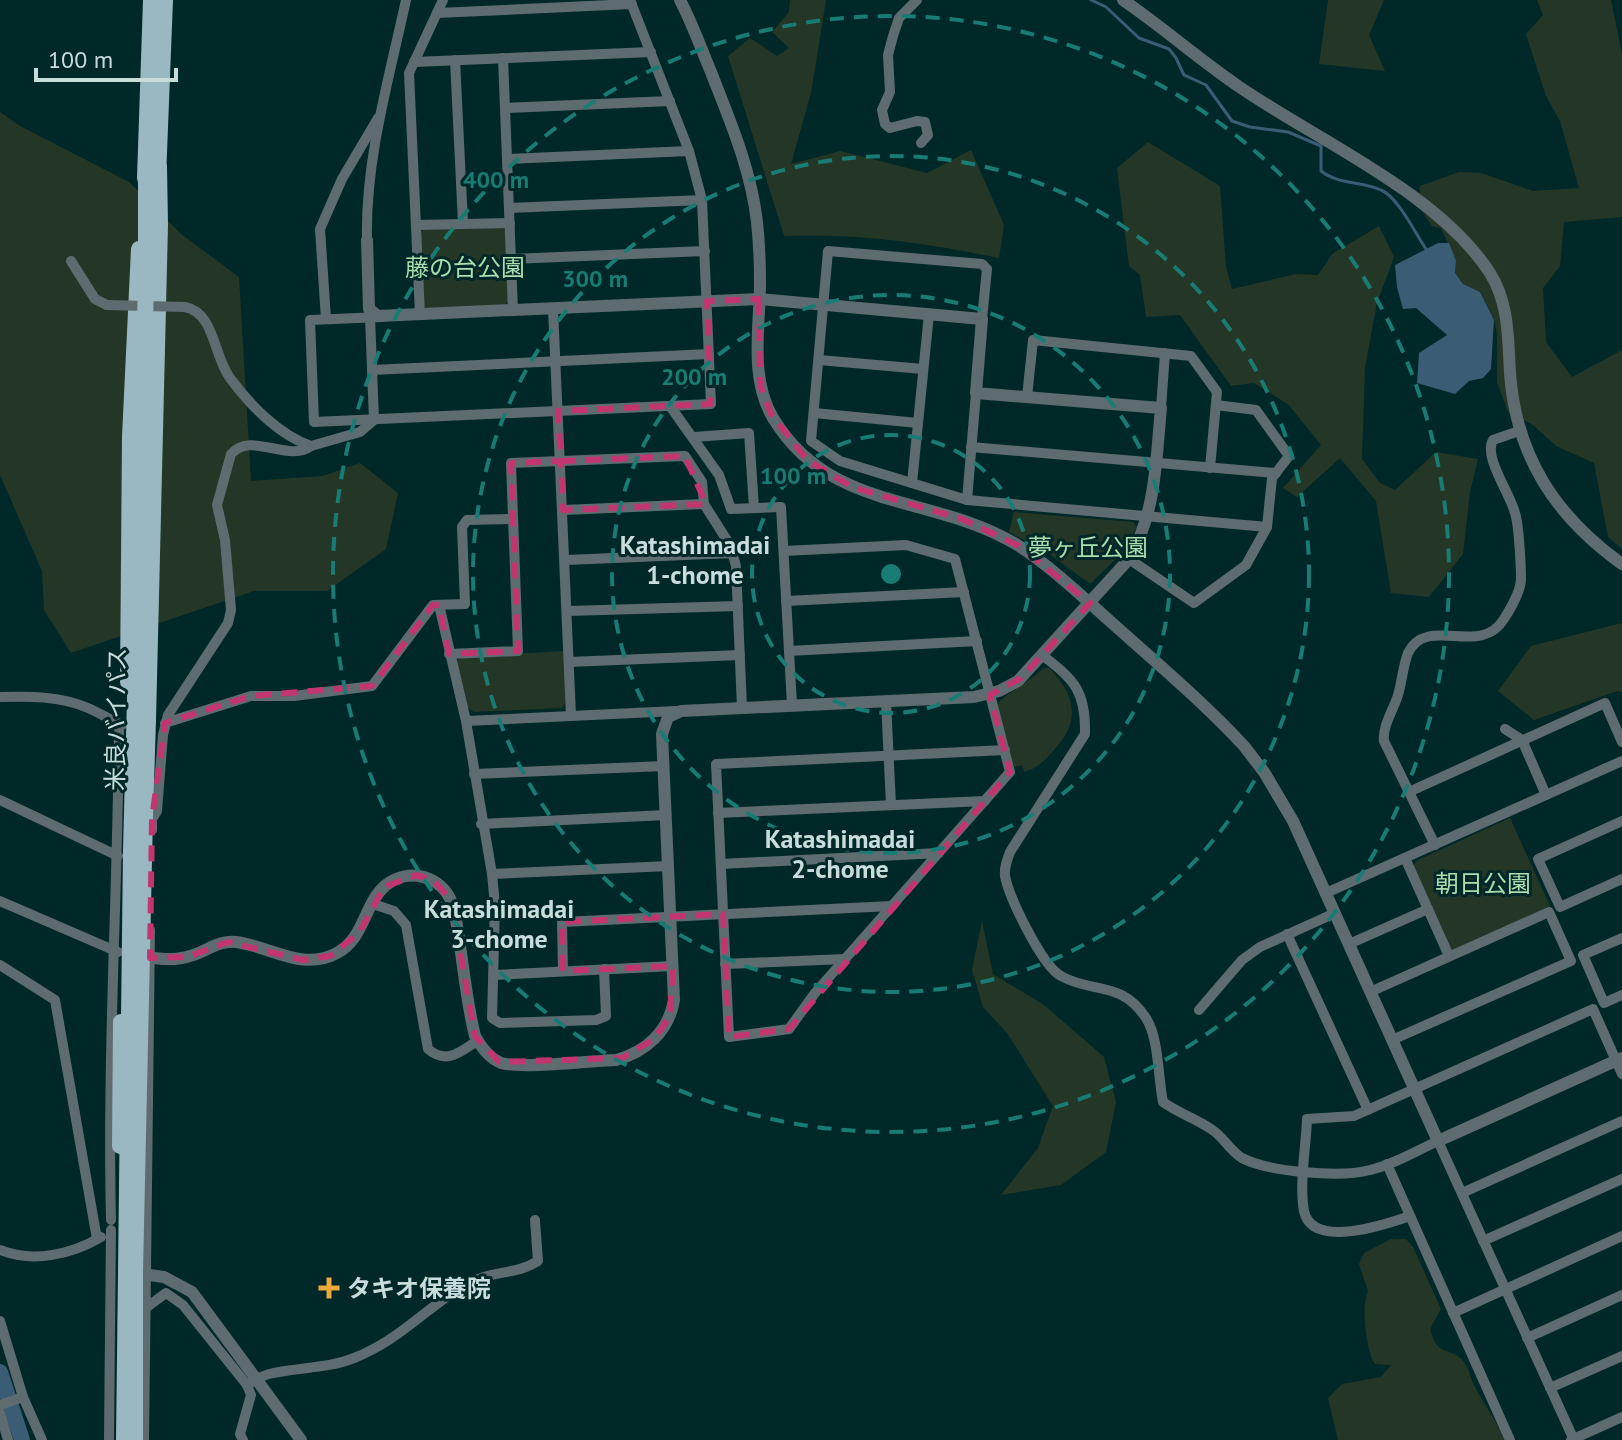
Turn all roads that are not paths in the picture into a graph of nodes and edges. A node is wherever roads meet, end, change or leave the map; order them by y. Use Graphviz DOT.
graph roads {
  1 [pos="151,0"];
  2 [pos="165,0"];
  3 [pos="406,0"];
  4 [pos="443,0"];
  5 [pos="680,0"];
  6 [pos="917,0"];
  7 [pos="1123,0"];
  8 [pos="631,2"];
  9 [pos="437,13"];
  10 [pos="651,52"];
  11 [pos="503,58"];
  12 [pos="455,60"];
  13 [pos="414,62"];
  14 [pos="670,101"];
  15 [pos="505,108"];
  16 [pos="381,113"];
  17 [pos="921,143"];
  18 [pos="689,151"];
  19 [pos="507,159"];
  20 [pos="153,167"];
  21 [pos="702,200"];
  22 [pos="509,208"];
  23 [pos="463,223"];
  24 [pos="510,223"];
  25 [pos="416,225"];
  26 [pos="367,240"];
  27 [pos="705,251"];
  28 [pos="511,259"];
  29 [pos="71,261"];
  30 [pos="759,299"];
  31 [pos="707,301"];
  32 [pos="823,305"];
  33 [pos="553,309"];
  34 [pos="513,311"];
  35 [pos="929,314"];
  36 [pos="420,315"];
  37 [pos="384,316"];
  38 [pos="370,317"];
  39 [pos="326,319"];
  40 [pos="982,319"];
  41 [pos="1165,353"];
  42 [pos="709,354"];
  43 [pos="819,360"];
  44 [pos="556,361"];
  45 [pos="923,369"];
  46 [pos="372,370"];
  47 [pos="976,393"];
  48 [pos="1027,397"];
  49 [pos="1216,405"];
  50 [pos="670,406"];
  51 [pos="1161,408"];
  52 [pos="558,411"];
  53 [pos="814,413"];
  54 [pos="374,420"];
  55 [pos="918,423"];
  56 [pos="1519,431"];
  57 [pos="694,437"];
  58 [pos="311,446"];
  59 [pos="971,447"];
  60 [pos="561,461"];
  61 [pos="1156,463"];
  62 [pos="1210,468"];
  63 [pos="1276,473"];
  64 [pos="912,483"];
  65 [pos="967,500"];
  66 [pos="704,504"];
  67 [pos="754,508"];
  68 [pos="563,510"];
  69 [pos="1148,516"];
  70 [pos="513,519"];
  71 [pos="1267,527"];
  72 [pos="784,551"];
  73 [pos="733,553"];
  74 [pos="1129,559"];
  75 [pos="566,560"];
  76 [pos="1622,564"];
  77 [pos="964,592"];
  78 [pos="786,601"];
  79 [pos="1090,603"];
  80 [pos="439,605"];
  81 [pos="738,606"];
  82 [pos="568,611"];
  83 [pos="977,641"];
  84 [pos="789,651"];
  85 [pos="449,654"];
  86 [pos="740,655"];
  87 [pos="1043,656"];
  88 [pos="569,662"];
  89 [pos="990,694"];
  90 [pos="0,697"];
  91 [pos="886,701"];
  92 [pos="792,705"];
  93 [pos="742,708"];
  94 [pos="681,711"];
  95 [pos="571,716"];
  96 [pos="123,718"];
  97 [pos="466,721"];
  98 [pos="164,729"];
  99 [pos="1505,729"];
  100 [pos="1522,740"];
  101 [pos="1622,742"];
  102 [pos="1005,750"];
  103 [pos="889,756"];
  104 [pos="1622,761"];
  105 [pos="664,766"];
  106 [pos="474,774"];
  107 [pos="1411,791"];
  108 [pos="1546,795"];
  109 [pos="0,800"];
  110 [pos="985,801"];
  111 [pos="891,805"];
  112 [pos="718,813"];
  113 [pos="666,815"];
  114 [pos="1622,821"];
  115 [pos="481,824"];
  116 [pos="1435,845"];
  117 [pos="939,853"];
  118 [pos="118,856"];
  119 [pos="1405,858"];
  120 [pos="721,864"];
  121 [pos="669,866"];
  122 [pos="492,874"];
  123 [pos="1622,879"];
  124 [pos="1326,893"];
  125 [pos="0,901"];
  126 [pos="373,904"];
  127 [pos="892,906"];
  128 [pos="1428,909"];
  129 [pos="1335,913"];
  130 [pos="723,914"];
  131 [pos="671,917"];
  132 [pos="1287,934"];
  133 [pos="1622,938"];
  134 [pos="1349,944"];
  135 [pos="119,952"];
  136 [pos="1449,956"];
  137 [pos="146,957"];
  138 [pos="845,959"];
  139 [pos="725,964"];
  140 [pos="0,965"];
  141 [pos="673,966"];
  142 [pos="604,969"];
  143 [pos="563,971"];
  144 [pos="494,975"];
  145 [pos="1370,992"];
  146 [pos="1622,995"];
  147 [pos="1199,1010"];
  148 [pos="1392,1040"];
  149 [pos="477,1041"];
  150 [pos="1619,1059"];
  151 [pos="1622,1074"];
  152 [pos="1415,1089"];
  153 [pos="1368,1110"];
  154 [pos="1622,1121"];
  155 [pos="1438,1141"];
  156 [pos="1387,1164"];
  157 [pos="1304,1172"];
  158 [pos="1622,1179"];
  159 [pos="1462,1193"];
  160 [pos="1410,1216"];
  161 [pos="535,1220"];
  162 [pos="114,1223"];
  163 [pos="1622,1236"];
  164 [pos="97,1239"];
  165 [pos="1483,1241"];
  166 [pos="0,1250"];
  167 [pos="134,1273"];
  168 [pos="1506,1290"];
  169 [pos="1622,1295"];
  170 [pos="147,1307"];
  171 [pos="1453,1313"];
  172 [pos="0,1321"];
  173 [pos="1527,1338"];
  174 [pos="1622,1356"];
  175 [pos="252,1382"];
  176 [pos="1550,1388"];
  177 [pos="20,1397"];
  178 [pos="1,1407"];
  179 [pos="1622,1417"];
  180 [pos="8,1440"];
  181 [pos="42,1440"];
  182 [pos="109,1440"];
  183 [pos="126,1440"];
  184 [pos="144,1440"];
  185 [pos="243,1440"];
  186 [pos="301,1440"];
  187 [pos="1510,1440"];
  188 [pos="1573,1440"];
  1 -- 20 [label="main road, 米良バイパス"];
  2 -- 20 [label="main road, 米良バイパス"];
  3 -- 16 [label="street"];
  4 -- 9 [label="street"];
  5 -- 30 [label="street"];
  6 -- 17 [label="street"];
  7 -- 56 [label="street"];
  8 -- 9 [label="street"];
  8 -- 10 [label="street"];
  9 -- 13 [label="street"];
  10 -- 11 [label="street"];
  10 -- 14 [label="street"];
  11 -- 12 [label="street"];
  11 -- 15 [label="street"];
  12 -- 13 [label="street"];
  12 -- 23 [label="street"];
  13 -- 25 [label="street"];
  14 -- 15 [label="street"];
  14 -- 18 [label="street"];
  15 -- 19 [label="street"];
  16 -- 26 [label="street"];
  16 -- 39 [label="street"];
  18 -- 19 [label="street"];
  18 -- 21 [label="street"];
  19 -- 22 [label="street"];
  20 -- 96 [label="main road"];
  20 -- 137 [label="main road, bridge"];
  20 -- 183 [label="main road, 米良バイパス, bridge"];
  20 -- 183 [label="main road, 米良バイパス, bridge"];
  21 -- 22 [label="street"];
  21 -- 27 [label="street"];
  22 -- 24 [label="street"];
  23 -- 24 [label="street"];
  23 -- 25 [label="street"];
  24 -- 28 [label="street"];
  25 -- 36 [label="street"];
  26 -- 37 [label="street"];
  27 -- 28 [label="street"];
  27 -- 31 [label="street"];
  28 -- 34 [label="street"];
  29 -- 58 [label="street, bridge"];
  30 -- 31 [label="street"];
  30 -- 32 [label="street"];
  30 -- 79 [label="street"];
  31 -- 33 [label="street"];
  31 -- 42 [label="street"];
  32 -- 35 [label="street"];
  32 -- 40 [label="street"];
  32 -- 43 [label="street"];
  33 -- 34 [label="street"];
  33 -- 44 [label="street"];
  34 -- 36 [label="street"];
  35 -- 40 [label="street"];
  35 -- 45 [label="street"];
  36 -- 37 [label="street"];
  37 -- 38 [label="street"];
  38 -- 39 [label="street"];
  38 -- 46 [label="street"];
  39 -- 54 [label="street"];
  40 -- 47 [label="street"];
  41 -- 48 [label="street"];
  41 -- 49 [label="street"];
  41 -- 51 [label="street"];
  42 -- 44 [label="street"];
  42 -- 50 [label="street"];
  43 -- 45 [label="street"];
  43 -- 53 [label="street"];
  44 -- 46 [label="street"];
  44 -- 52 [label="street"];
  45 -- 55 [label="street"];
  46 -- 54 [label="street"];
  47 -- 48 [label="street"];
  47 -- 59 [label="street"];
  48 -- 51 [label="street"];
  49 -- 62 [label="street"];
  49 -- 63 [label="street"];
  50 -- 52 [label="street"];
  50 -- 57 [label="street"];
  51 -- 61 [label="street"];
  52 -- 54 [label="street"];
  52 -- 60 [label="street"];
  53 -- 55 [label="street"];
  53 -- 64 [label="street"];
  54 -- 58 [label="street"];
  55 -- 64 [label="street"];
  56 -- 76 [label="street"];
  56 -- 107 [label="street"];
  57 -- 67 [label="street"];
  57 -- 67 [label="street"];
  58 -- 98 [label="street"];
  59 -- 61 [label="street"];
  59 -- 65 [label="street"];
  60 -- 66 [label="street"];
  60 -- 68 [label="street"];
  60 -- 70 [label="street"];
  61 -- 62 [label="street"];
  61 -- 69 [label="street"];
  62 -- 63 [label="street"];
  63 -- 71 [label="street"];
  64 -- 65 [label="street"];
  65 -- 69 [label="street"];
  66 -- 68 [label="street"];
  66 -- 73 [label="street"];
  67 -- 72 [label="street"];
  68 -- 75 [label="street"];
  69 -- 71 [label="street"];
  69 -- 74 [label="street"];
  70 -- 80 [label="street"];
  70 -- 85 [label="street"];
  71 -- 74 [label="street"];
  72 -- 77 [label="street"];
  72 -- 78 [label="street"];
  73 -- 75 [label="street"];
  73 -- 81 [label="street"];
  74 -- 79 [label="street"];
  75 -- 82 [label="street"];
  77 -- 78 [label="street"];
  77 -- 83 [label="street"];
  78 -- 84 [label="street"];
  79 -- 87 [label="street"];
  79 -- 124 [label="street"];
  80 -- 85 [label="street"];
  80 -- 98 [label="street"];
  81 -- 82 [label="street"];
  81 -- 86 [label="street"];
  82 -- 88 [label="street"];
  83 -- 84 [label="street"];
  83 -- 89 [label="street"];
  84 -- 92 [label="street"];
  85 -- 97 [label="street"];
  86 -- 88 [label="street"];
  86 -- 93 [label="street"];
  87 -- 89 [label="street"];
  87 -- 157 [label="street"];
  88 -- 95 [label="street"];
  89 -- 91 [label="street"];
  89 -- 102 [label="street"];
  90 -- 96 [label="street"];
  91 -- 92 [label="street"];
  91 -- 103 [label="street"];
  92 -- 93 [label="street"];
  93 -- 94 [label="street"];
  94 -- 95 [label="street"];
  94 -- 105 [label="street"];
  95 -- 97 [label="street"];
  96 -- 98 [label="street"];
  96 -- 118 [label="street"];
  96 -- 135 [label="main road"];
  97 -- 106 [label="street"];
  98 -- 137 [label="street"];
  99 -- 100 [label="street"];
  100 -- 101 [label="street"];
  100 -- 107 [label="street"];
  100 -- 108 [label="street"];
  102 -- 103 [label="street"];
  102 -- 110 [label="street"];
  103 -- 111 [label="street"];
  103 -- 112 [label="street"];
  104 -- 108 [label="street"];
  105 -- 106 [label="street"];
  105 -- 113 [label="street"];
  106 -- 115 [label="street"];
  107 -- 116 [label="street"];
  108 -- 116 [label="street"];
  109 -- 118 [label="street"];
  110 -- 111 [label="street"];
  110 -- 117 [label="street"];
  111 -- 112 [label="street"];
  112 -- 120 [label="street"];
  113 -- 115 [label="street"];
  113 -- 121 [label="street"];
  114 -- 123 [label="street"];
  115 -- 122 [label="street"];
  116 -- 119 [label="street"];
  117 -- 120 [label="street"];
  117 -- 127 [label="street"];
  118 -- 135 [label="street"];
  119 -- 124 [label="street"];
  119 -- 128 [label="street"];
  120 -- 130 [label="street"];
  121 -- 122 [label="street"];
  121 -- 131 [label="street"];
  122 -- 144 [label="street"];
  124 -- 129 [label="street"];
  125 -- 135 [label="street"];
  126 -- 137 [label="street"];
  126 -- 149 [label="street"];
  126 -- 149 [label="street"];
  127 -- 130 [label="street"];
  127 -- 138 [label="street"];
  128 -- 134 [label="street"];
  128 -- 136 [label="street"];
  129 -- 132 [label="street"];
  129 -- 134 [label="street"];
  130 -- 131 [label="street"];
  130 -- 139 [label="street"];
  131 -- 141 [label="street"];
  131 -- 143 [label="street"];
  132 -- 147 [label="street"];
  132 -- 153 [label="street"];
  133 -- 146 [label="street"];
  134 -- 145 [label="street"];
  135 -- 137 [label="street"];
  135 -- 162 [label="main road"];
  136 -- 145 [label="street"];
  136 -- 148 [label="street"];
  137 -- 167 [label="main road"];
  138 -- 139 [label="street"];
  138 -- 139 [label="street"];
  140 -- 164 [label="street"];
  141 -- 142 [label="street"];
  141 -- 149 [label="street"];
  142 -- 143 [label="street"];
  142 -- 144 [label="street"];
  143 -- 144 [label="street"];
  145 -- 148 [label="street"];
  148 -- 152 [label="street"];
  150 -- 151 [label="street"];
  150 -- 152 [label="street"];
  150 -- 155 [label="street"];
  152 -- 153 [label="street"];
  152 -- 155 [label="street"];
  153 -- 157 [label="street"];
  154 -- 159 [label="street"];
  155 -- 156 [label="street"];
  155 -- 159 [label="street"];
  156 -- 157 [label="street"];
  156 -- 160 [label="street"];
  157 -- 160 [label="street"];
  158 -- 165 [label="street"];
  159 -- 165 [label="street"];
  160 -- 171 [label="street"];
  161 -- 175 [label="street"];
  162 -- 164 [label="street"];
  162 -- 167 [label="main road"];
  162 -- 182 [label="street"];
  163 -- 168 [label="street"];
  164 -- 166 [label="street"];
  165 -- 168 [label="street"];
  167 -- 170 [label="street"];
  167 -- 175 [label="street"];
  167 -- 183 [label="main road"];
  168 -- 171 [label="street"];
  168 -- 173 [label="street"];
  169 -- 173 [label="street"];
  170 -- 175 [label="street"];
  170 -- 184 [label="street"];
  171 -- 187 [label="street"];
  172 -- 177 [label="street"];
  173 -- 176 [label="street"];
  174 -- 176 [label="street"];
  175 -- 185 [label="street"];
  175 -- 186 [label="street"];
  176 -- 188 [label="street"];
  177 -- 178 [label="street"];
  177 -- 181 [label="street"];
  178 -- 180 [label="street"];
  179 -- 188 [label="street"];
}
